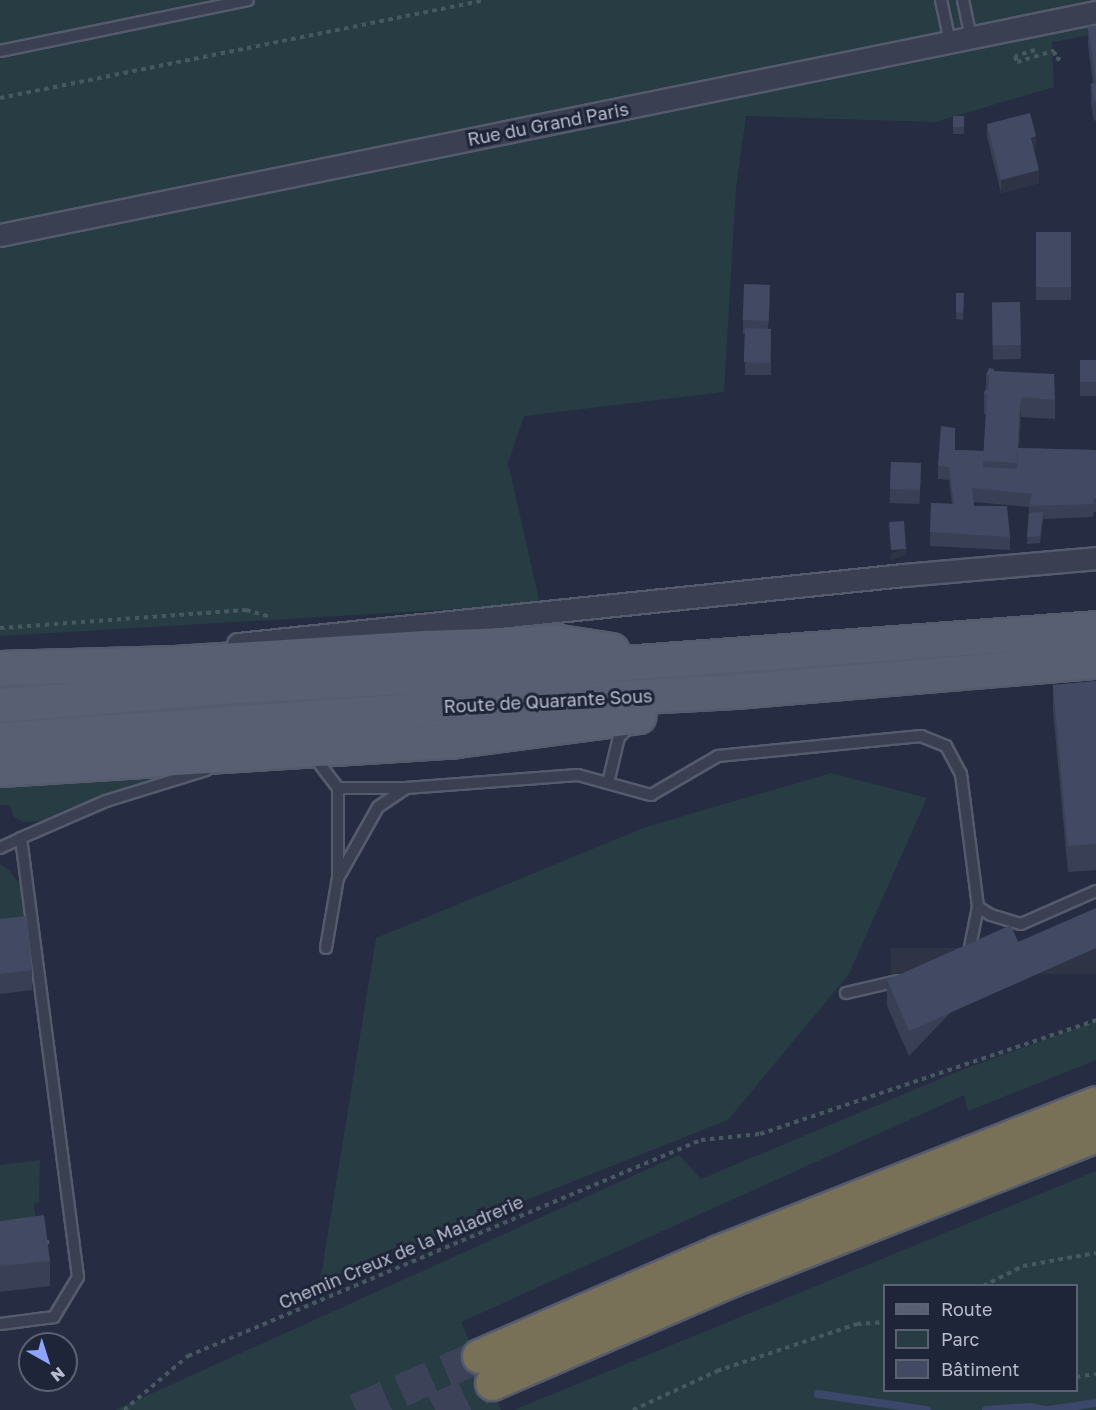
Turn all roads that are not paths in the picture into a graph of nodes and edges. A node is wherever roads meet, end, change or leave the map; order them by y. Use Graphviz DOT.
graph roads {
  1 [pos="248,0"];
  2 [pos="940,0"];
  3 [pos="963,0"];
  4 [pos="1096,12"];
  5 [pos="971,38"];
  6 [pos="950,42"];
  7 [pos="0,51"];
  8 [pos="0,236"];
  9 [pos="1096,558"];
  10 [pos="1096,628"];
  11 [pos="666,658"];
  12 [pos="1096,661"];
  13 [pos="7,668"];
  14 [pos="735,691"];
  15 [pos="0,705"];
  16 [pos="642,715"];
  17 [pos="0,739"];
  18 [pos="308,749"];
  19 [pos="260,752"];
  20 [pos="0,769"];
  21 [pos="608,783"];
  22 [pos="338,788"];
  23 [pos="406,788"];
  24 [pos="21,838"];
  25 [pos="0,848"];
  26 [pos="338,878"];
  27 [pos="1096,891"];
  28 [pos="978,907"];
  29 [pos="326,948"];
  30 [pos="958,957"];
  31 [pos="904,979"];
  32 [pos="846,993"];
  33 [pos="1096,1103"];
  34 [pos="1096,1135"];
  35 [pos="0,1324"];
  1 -- 7 [label="lane"];
  2 -- 6 [label="lane"];
  3 -- 5 [label="lane"];
  4 -- 5 [label="street, Rue du Grand Paris"];
  5 -- 6 [label="street, Rue du Grand Paris"];
  6 -- 8 [label="street, Rue du Grand Paris"];
  9 -- 13 [label="street"];
  10 -- 11 [label="main road, Route de Quarante Sous"];
  11 -- 13 [label="main road"];
  11 -- 15 [label="main road, Route de Quarante Sous"];
  12 -- 14 [label="main road, Route de Quarante Sous"];
  14 -- 16 [label="main road"];
  14 -- 17 [label="main road, Route de Quarante Sous"];
  16 -- 18 [label="main road"];
  16 -- 21 [label="lane"];
  18 -- 19 [label="main road"];
  18 -- 22 [label="lane"];
  19 -- 20 [label="main road"];
  19 -- 24 [label="lane"];
  21 -- 23 [label="lane"];
  21 -- 28 [label="lane"];
  22 -- 23 [label="lane"];
  22 -- 26 [label="lane"];
  23 -- 26 [label="lane"];
  24 -- 25 [label="lane"];
  24 -- 35 [label="lane"];
  26 -- 29 [label="lane"];
  27 -- 28 [label="lane"];
  28 -- 30 [label="lane"];
  31 -- 32 [label="lane"];
  33 -- 34 [label="highway"];
}
